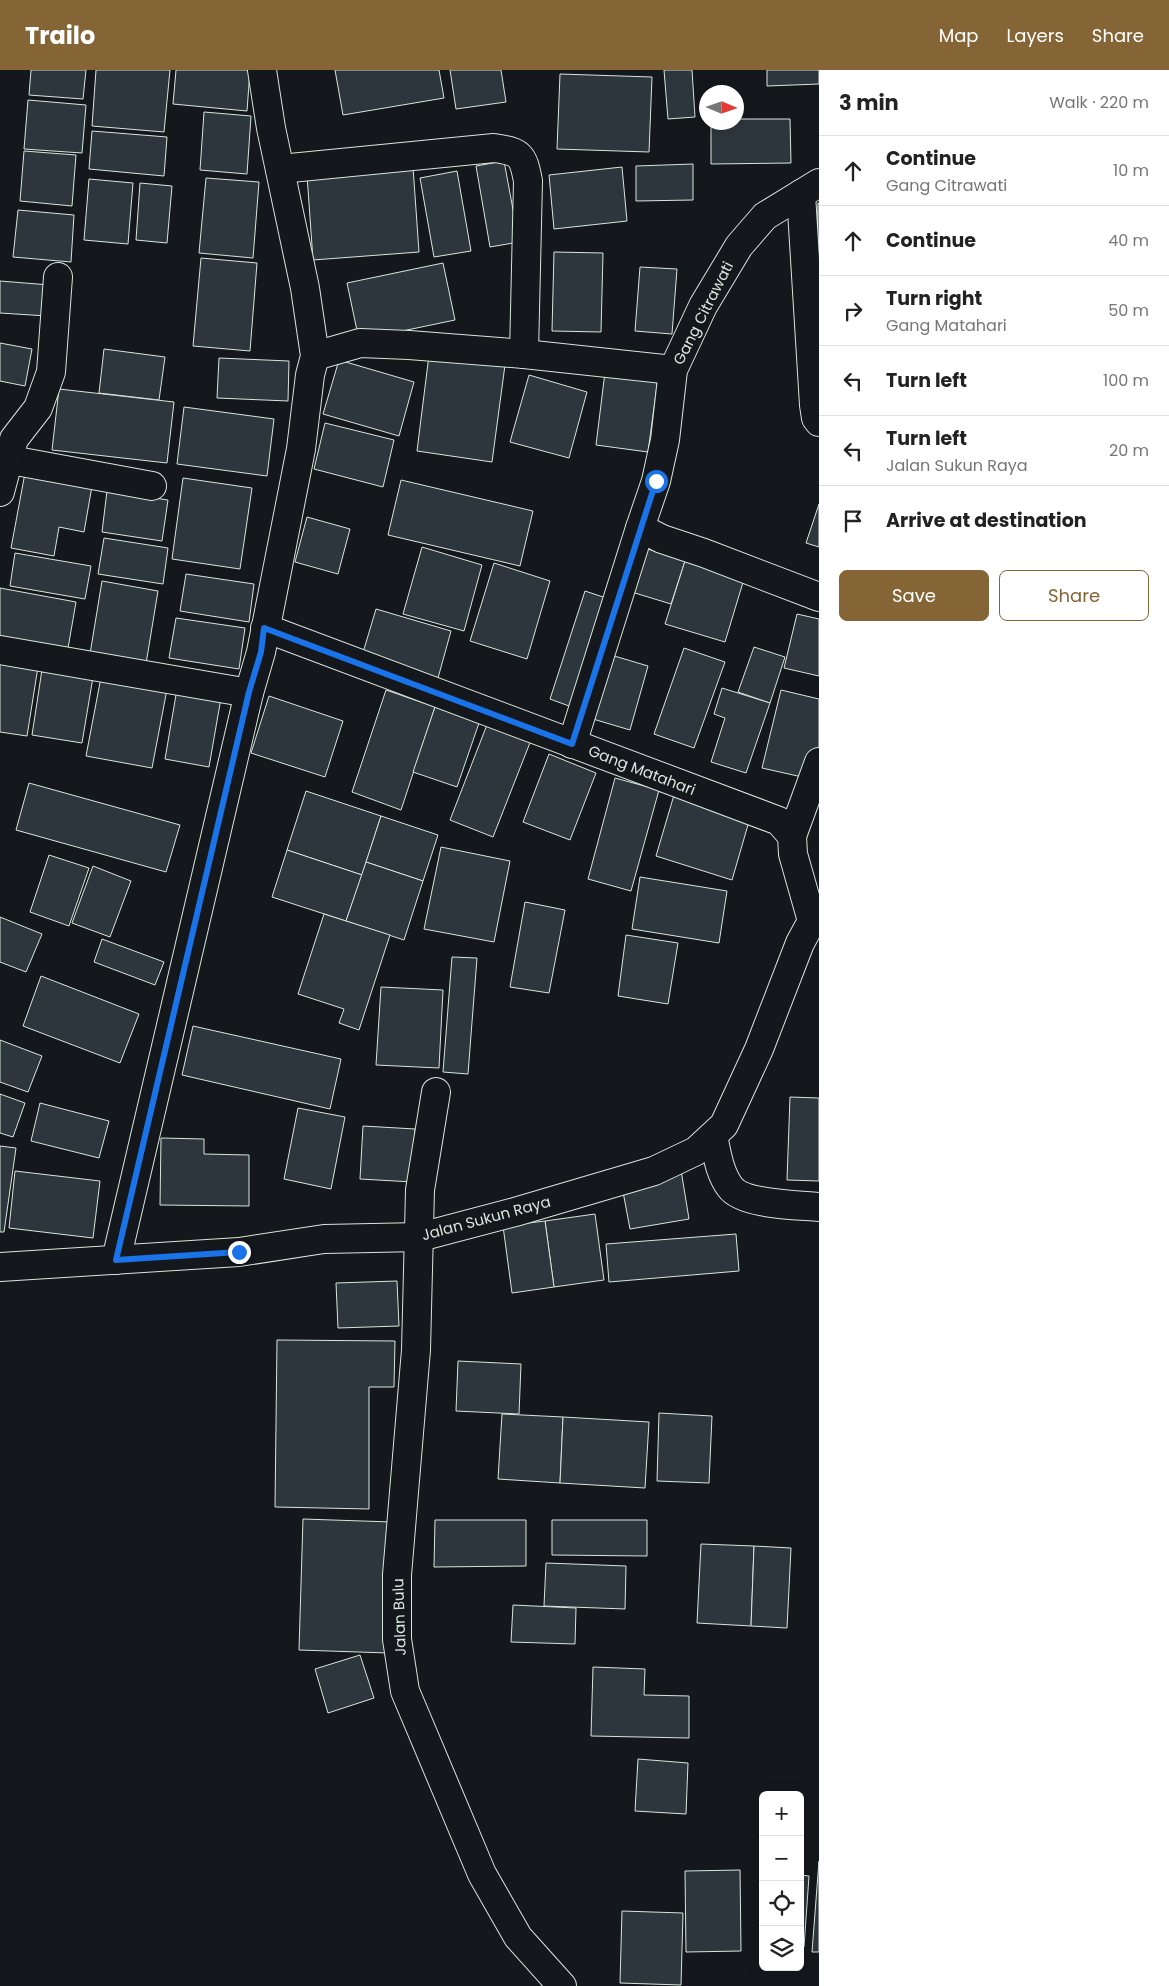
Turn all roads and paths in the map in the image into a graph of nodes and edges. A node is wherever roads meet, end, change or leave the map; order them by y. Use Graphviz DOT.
graph roads {
  1 [pos="262,70"];
  2 [pos="280,169"];
  3 [pos="810,188"];
  4 [pos="58,277"];
  5 [pos="524,354"];
  6 [pos="315,356"];
  7 [pos="673,370"];
  8 [pos="819,422"];
  9 [pos="3,459"];
  10 [pos="152,486"];
  11 [pos="0,492"];
  12 [pos="640,528"];
  13 [pos="819,597"];
  14 [pos="264,628"];
  15 [pos="0,650"];
  16 [pos="249,692"];
  17 [pos="572,744"];
  18 [pos="819,762"];
  19 [pos="792,836"];
  20 [pos="815,919"];
  21 [pos="436,1092"];
  22 [pos="713,1136"];
  23 [pos="819,1207"];
  24 [pos="420,1237"];
  25 [pos="116,1260"];
  26 [pos="0,1267"];
  27 [pos="562,1986"];
  1 -- 2 [label="street"];
  2 -- 5 [label="street"];
  2 -- 6 [label="street"];
  3 -- 7 [label="street, Gang Citrawati"];
  3 -- 8 [label="street"];
  4 -- 9 [label="street"];
  5 -- 6 [label="street"];
  5 -- 7 [label="street"];
  6 -- 14 [label="street"];
  7 -- 12 [label="street, Gang Citrawati"];
  9 -- 10 [label="street"];
  9 -- 11 [label="street"];
  12 -- 13 [label="street"];
  12 -- 17 [label="street, Gang Citrawati"];
  14 -- 16 [label="street"];
  14 -- 17 [label="street, Gang Matahari"];
  15 -- 16 [label="street"];
  16 -- 25 [label="street"];
  17 -- 19 [label="street, Gang Matahari"];
  18 -- 19 [label="street"];
  19 -- 20 [label="street"];
  20 -- 22 [label="street, Jalan Sukun Raya"];
  21 -- 24 [label="street, Jalan Bulu"];
  22 -- 23 [label="street"];
  22 -- 24 [label="street, Jalan Sukun Raya"];
  24 -- 25 [label="street, Jalan Sukun Raya"];
  24 -- 27 [label="street, Jalan Bulu"];
  25 -- 26 [label="street, Jalan Sukun Raya"];
}
